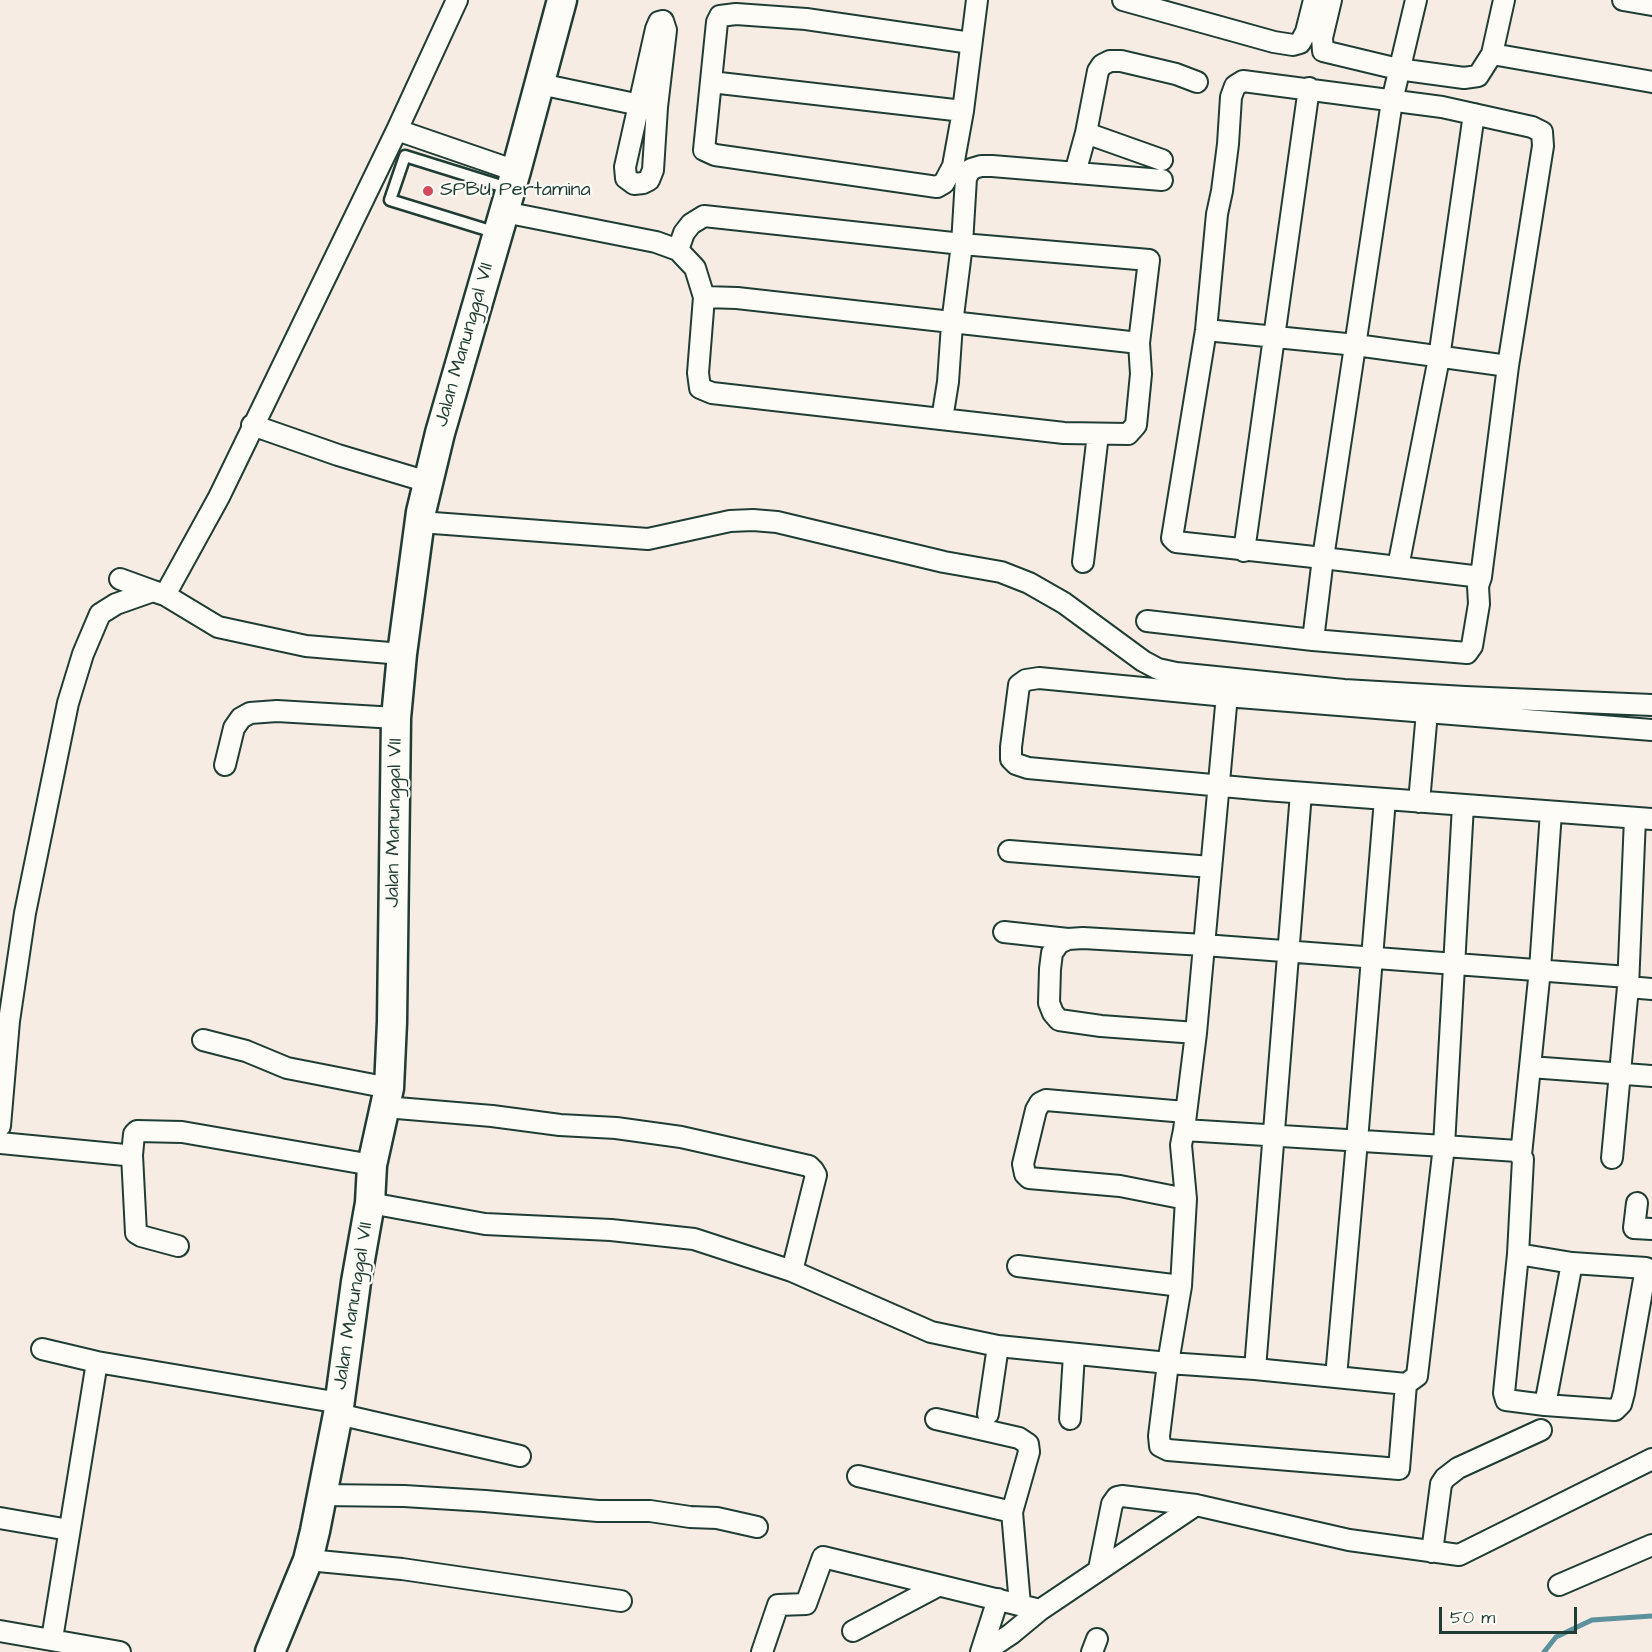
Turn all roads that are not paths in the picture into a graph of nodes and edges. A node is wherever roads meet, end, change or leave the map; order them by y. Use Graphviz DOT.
graph roads {
  1 [pos="457,0"];
  2 [pos="562,0"];
  3 [pos="976,0"];
  4 [pos="1123,0"];
  5 [pos="1314,0"];
  6 [pos="1330,0"];
  7 [pos="1416,0"];
  8 [pos="1504,0"];
  9 [pos="1623,0"];
  10 [pos="1652,5"];
  11 [pos="808,9"];
  12 [pos="971,43"];
  13 [pos="1492,54"];
  14 [pos="1398,69"];
  15 [pos="711,82"];
  16 [pos="1197,82"];
  17 [pos="1652,82"];
  18 [pos="540,84"];
  19 [pos="1309,88"];
  20 [pos="1392,101"];
  21 [pos="640,105"];
  22 [pos="963,111"];
  23 [pos="1474,114"];
  24 [pos="397,130"];
  25 [pos="1086,133"];
  26 [pos="1162,160"];
  27 [pos="1075,172"];
  28 [pos="1162,180"];
  29 [pos="507,201"];
  30 [pos="963,244"];
  31 [pos="678,250"];
  32 [pos="704,297"];
  33 [pos="952,324"];
  34 [pos="1206,330"];
  35 [pos="1275,336"];
  36 [pos="1139,343"];
  37 [pos="1356,345"];
  38 [pos="1439,358"];
  39 [pos="1508,366"];
  40 [pos="942,418"];
  41 [pos="252,425"];
  42 [pos="1098,435"];
  43 [pos="428,482"];
  44 [pos="420,522"];
  45 [pos="1244,551"];
  46 [pos="1323,558"];
  47 [pos="1083,562"];
  48 [pos="1398,567"];
  49 [pos="1481,577"];
  50 [pos="120,579"];
  51 [pos="159,593"];
  52 [pos="1147,621"];
  53 [pos="1313,640"];
  54 [pos="402,654"];
  55 [pos="1228,687"];
  56 [pos="1652,705"];
  57 [pos="1427,712"];
  58 [pos="396,718"];
  59 [pos="1652,730"];
  60 [pos="225,765"];
  61 [pos="1218,785"];
  62 [pos="1301,793"];
  63 [pos="1385,799"];
  64 [pos="1419,802"];
  65 [pos="1463,805"];
  66 [pos="1551,812"];
  67 [pos="1644,819"];
  68 [pos="1009,851"];
  69 [pos="1211,867"];
  70 [pos="1642,901"];
  71 [pos="1004,932"];
  72 [pos="1068,939"];
  73 [pos="1204,945"];
  74 [pos="1287,951"];
  75 [pos="1372,957"];
  76 [pos="1453,963"];
  77 [pos="1540,969"];
  78 [pos="1628,982"];
  79 [pos="1652,989"];
  80 [pos="1196,1034"];
  81 [pos="203,1040"];
  82 [pos="1530,1066"];
  83 [pos="1620,1074"];
  84 [pos="1652,1076"];
  85 [pos="387,1098"];
  86 [pos="1184,1121"];
  87 [pos="0,1126"];
  88 [pos="1272,1136"];
  89 [pos="1357,1141"];
  90 [pos="0,1143"];
  91 [pos="1444,1146"];
  92 [pos="132,1155"];
  93 [pos="1521,1155"];
  94 [pos="1612,1158"];
  95 [pos="372,1165"];
  96 [pos="1186,1199"];
  97 [pos="370,1203"];
  98 [pos="1637,1203"];
  99 [pos="1652,1229"];
  100 [pos="178,1246"];
  101 [pos="1518,1254"];
  102 [pos="1572,1263"];
  103 [pos="1018,1266"];
  104 [pos="792,1271"];
  105 [pos="1181,1286"];
  106 [pos="998,1346"];
  107 [pos="42,1349"];
  108 [pos="1074,1354"];
  109 [pos="97,1362"];
  110 [pos="1168,1363"];
  111 [pos="1255,1369"];
  112 [pos="1336,1377"];
  113 [pos="1406,1384"];
  114 [pos="1545,1405"];
  115 [pos="339,1408"];
  116 [pos="988,1414"];
  117 [pos="936,1419"];
  118 [pos="1070,1419"];
  119 [pos="1541,1430"];
  120 [pos="520,1456"];
  121 [pos="1652,1459"];
  122 [pos="858,1476"];
  123 [pos="321,1495"];
  124 [pos="1196,1505"];
  125 [pos="1012,1512"];
  126 [pos="0,1518"];
  127 [pos="757,1527"];
  128 [pos="69,1530"];
  129 [pos="1652,1545"];
  130 [pos="1432,1552"];
  131 [pos="308,1560"];
  132 [pos="1099,1569"];
  133 [pos="1559,1585"];
  134 [pos="938,1586"];
  135 [pos="998,1599"];
  136 [pos="621,1601"];
  137 [pos="1020,1605"];
  138 [pos="1040,1610"];
  139 [pos="0,1631"];
  140 [pos="853,1631"];
  141 [pos="52,1639"];
  142 [pos="120,1652"];
  143 [pos="270,1652"];
  144 [pos="762,1652"];
  145 [pos="983,1652"];
  1 -- 24 [label="street"];
  2 -- 18 [label="street, Jalan Manunggal VII"];
  3 -- 12 [label="street"];
  4 -- 5 [label="street"];
  6 -- 14 [label="street"];
  7 -- 14 [label="street"];
  8 -- 13 [label="street"];
  9 -- 10 [label="street"];
  11 -- 12 [label="street"];
  11 -- 15 [label="street"];
  12 -- 22 [label="street"];
  13 -- 14 [label="street"];
  13 -- 17 [label="street"];
  14 -- 20 [label="street"];
  15 -- 22 [label="street"];
  15 -- 22 [label="street"];
  16 -- 25 [label="street"];
  18 -- 21 [label="street"];
  18 -- 29 [label="street, Jalan Manunggal VII"];
  19 -- 20 [label="street"];
  19 -- 34 [label="street"];
  19 -- 35 [label="street"];
  20 -- 23 [label="street"];
  20 -- 37 [label="street"];
  21 -- 21 [label="street"];
  23 -- 38 [label="street"];
  23 -- 39 [label="street"];
  24 -- 29 [label="street"];
  24 -- 41 [label="street"];
  25 -- 26 [label="street"];
  25 -- 27 [label="street"];
  27 -- 28 [label="street"];
  27 -- 30 [label="street"];
  29 -- 29 [label="lane"];
  29 -- 31 [label="street"];
  29 -- 43 [label="street, Jalan Manunggal VII"];
  30 -- 31 [label="street"];
  30 -- 33 [label="street"];
  30 -- 36 [label="street"];
  31 -- 32 [label="street"];
  32 -- 33 [label="street"];
  32 -- 40 [label="street"];
  33 -- 36 [label="street"];
  33 -- 40 [label="street"];
  34 -- 35 [label="street"];
  34 -- 45 [label="street"];
  35 -- 37 [label="street"];
  35 -- 45 [label="street"];
  36 -- 42 [label="street"];
  37 -- 38 [label="street"];
  37 -- 46 [label="street"];
  38 -- 39 [label="street"];
  38 -- 48 [label="street"];
  39 -- 49 [label="street"];
  40 -- 42 [label="street"];
  41 -- 43 [label="street"];
  41 -- 51 [label="street"];
  42 -- 47 [label="street"];
  43 -- 44 [label="street, Jalan Manunggal VII"];
  44 -- 54 [label="street, Jalan Manunggal VII"];
  44 -- 55 [label="street"];
  45 -- 46 [label="street"];
  46 -- 48 [label="street"];
  46 -- 53 [label="street"];
  48 -- 49 [label="street"];
  49 -- 53 [label="street"];
  50 -- 51 [label="street"];
  51 -- 54 [label="street"];
  51 -- 87 [label="street"];
  52 -- 53 [label="street"];
  54 -- 58 [label="street, Jalan Manunggal VII"];
  55 -- 56 [label="street"];
  55 -- 57 [label="street"];
  55 -- 61 [label="street"];
  55 -- 61 [label="street"];
  57 -- 59 [label="street"];
  57 -- 64 [label="street"];
  58 -- 60 [label="street"];
  58 -- 85 [label="street, Jalan Manunggal VII"];
  61 -- 62 [label="street"];
  61 -- 69 [label="street"];
  62 -- 63 [label="street"];
  62 -- 74 [label="street"];
  63 -- 64 [label="street"];
  63 -- 75 [label="street"];
  64 -- 65 [label="street"];
  65 -- 66 [label="street"];
  65 -- 76 [label="street"];
  66 -- 67 [label="street"];
  66 -- 77 [label="street"];
  67 -- 70 [label="street"];
  68 -- 69 [label="street"];
  69 -- 73 [label="street"];
  70 -- 78 [label="street"];
  71 -- 72 [label="street"];
  72 -- 73 [label="street"];
  72 -- 80 [label="street"];
  73 -- 74 [label="street"];
  73 -- 80 [label="street"];
  74 -- 75 [label="street"];
  74 -- 88 [label="street"];
  75 -- 76 [label="street"];
  75 -- 89 [label="street"];
  76 -- 77 [label="street"];
  76 -- 91 [label="street"];
  77 -- 78 [label="street"];
  77 -- 82 [label="street"];
  78 -- 79 [label="street"];
  78 -- 83 [label="street"];
  80 -- 86 [label="street"];
  81 -- 85 [label="street"];
  82 -- 83 [label="street"];
  82 -- 93 [label="street"];
  83 -- 84 [label="street"];
  83 -- 94 [label="street"];
  85 -- 95 [label="street, Jalan Manunggal VII"];
  85 -- 104 [label="street"];
  86 -- 88 [label="street"];
  86 -- 96 [label="street"];
  86 -- 96 [label="street"];
  88 -- 89 [label="street"];
  88 -- 111 [label="street"];
  89 -- 91 [label="street"];
  89 -- 112 [label="street"];
  90 -- 92 [label="street"];
  91 -- 93 [label="street"];
  91 -- 113 [label="street"];
  92 -- 95 [label="street"];
  92 -- 100 [label="street"];
  93 -- 101 [label="street"];
  95 -- 97 [label="street, Jalan Manunggal VII"];
  96 -- 105 [label="street"];
  97 -- 104 [label="street"];
  97 -- 115 [label="street, Jalan Manunggal VII"];
  98 -- 99 [label="street"];
  101 -- 102 [label="street"];
  101 -- 114 [label="street"];
  102 -- 114 [label="street"];
  102 -- 114 [label="street"];
  103 -- 105 [label="street"];
  104 -- 106 [label="street"];
  105 -- 110 [label="street"];
  106 -- 108 [label="street"];
  106 -- 116 [label="street"];
  107 -- 109 [label="street"];
  108 -- 110 [label="street"];
  108 -- 118 [label="street"];
  109 -- 115 [label="street"];
  109 -- 128 [label="street"];
  110 -- 111 [label="street"];
  110 -- 113 [label="street"];
  111 -- 112 [label="street"];
  112 -- 113 [label="street"];
  115 -- 120 [label="street"];
  115 -- 123 [label="street, Jalan Manunggal VII"];
  117 -- 125 [label="street"];
  119 -- 130 [label="street"];
  121 -- 130 [label="street"];
  122 -- 125 [label="street"];
  123 -- 127 [label="street"];
  123 -- 131 [label="street, Jalan Manunggal VII"];
  124 -- 130 [label="street"];
  124 -- 132 [label="street"];
  124 -- 132 [label="street"];
  125 -- 137 [label="street"];
  126 -- 128 [label="street"];
  128 -- 141 [label="street"];
  129 -- 133 [label="street"];
  131 -- 136 [label="street"];
  131 -- 143 [label="street, Jalan Manunggal VII"];
  132 -- 138 [label="street"];
  134 -- 135 [label="street"];
  134 -- 140 [label="street"];
  134 -- 144 [label="street"];
  135 -- 137 [label="street"];
  135 -- 145 [label="street"];
  137 -- 138 [label="street"];
  138 -- 145 [label="street"];
  139 -- 141 [label="street"];
  141 -- 142 [label="street"];
}
